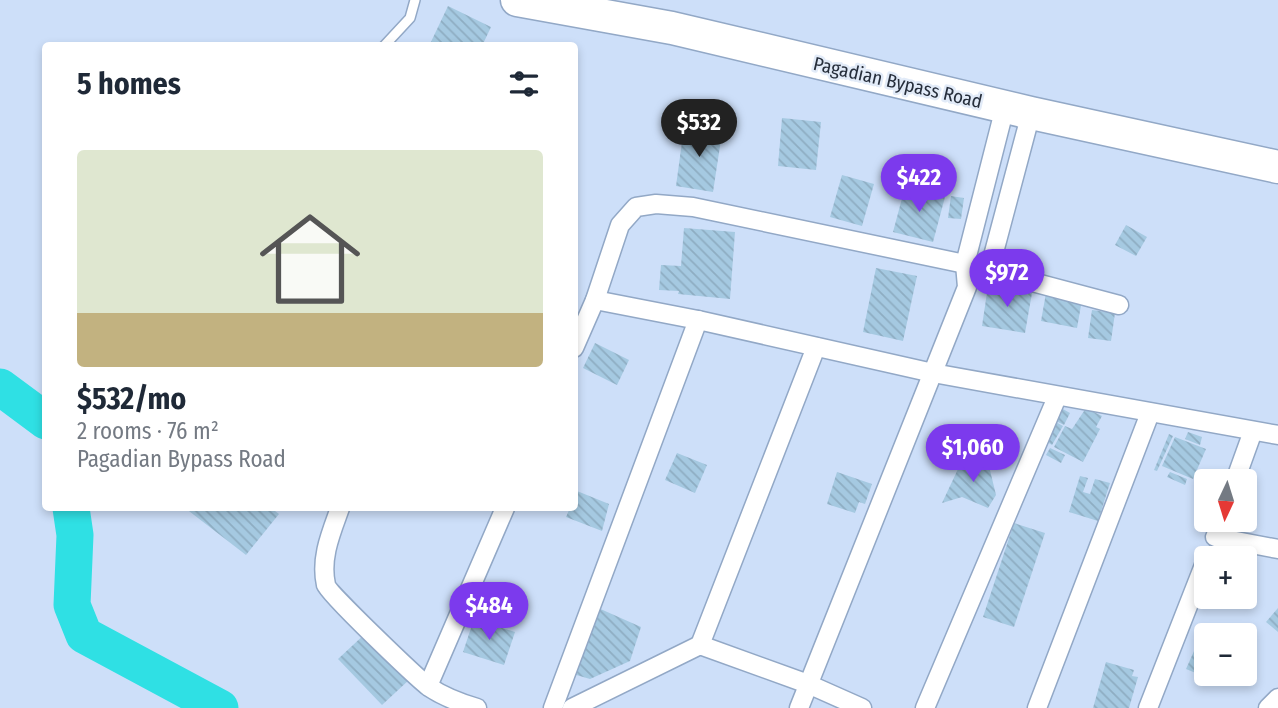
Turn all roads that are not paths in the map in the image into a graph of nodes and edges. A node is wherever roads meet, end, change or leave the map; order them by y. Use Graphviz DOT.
graph roads {
  1 [pos="415,0"];
  2 [pos="526,1"];
  3 [pos="388,42"];
  4 [pos="1018,110"];
  5 [pos="1278,167"];
  6 [pos="965,264"];
  7 [pos="989,271"];
  8 [pos="967,287"];
  9 [pos="595,300"];
  10 [pos="1119,305"];
  11 [pos="698,320"];
  12 [pos="578,339"];
  13 [pos="816,347"];
  14 [pos="933,373"];
  15 [pos="1057,397"];
  16 [pos="1150,413"];
  17 [pos="1253,431"];
  18 [pos="1278,435"];
  19 [pos="1239,469"];
  20 [pos="339,511"];
  21 [pos="504,511"];
  22 [pos="1229,532"];
  23 [pos="1278,549"];
  24 [pos="1194,590"];
  25 [pos="701,645"];
  26 [pos="808,684"];
  27 [pos="428,686"];
  28 [pos="1278,698"];
  29 [pos="477,708"];
  30 [pos="553,708"];
  31 [pos="572,708"];
  32 [pos="799,708"];
  33 [pos="862,708"];
  34 [pos="925,708"];
  35 [pos="1037,708"];
  36 [pos="1149,708"];
  37 [pos="1268,708"];
  1 -- 3 [label="lane"];
  2 -- 4 [label="highway, Pagadian Bypass Road"];
  4 -- 5 [label="highway, Pagadian Bypass Road"];
  4 -- 6 [label="street"];
  4 -- 7 [label="street"];
  6 -- 7 [label="street"];
  6 -- 8 [label="street"];
  6 -- 9 [label="street"];
  7 -- 8 [label="street"];
  7 -- 10 [label="street"];
  8 -- 14 [label="street"];
  9 -- 11 [label="street"];
  9 -- 12 [label="street"];
  11 -- 13 [label="street"];
  11 -- 30 [label="street"];
  13 -- 14 [label="street"];
  13 -- 25 [label="street"];
  14 -- 15 [label="street"];
  14 -- 26 [label="street"];
  15 -- 16 [label="street"];
  15 -- 34 [label="street"];
  16 -- 17 [label="street"];
  16 -- 35 [label="street"];
  17 -- 18 [label="street"];
  17 -- 19 [label="street"];
  20 -- 27 [label="street"];
  21 -- 27 [label="street"];
  22 -- 23 [label="street"];
  24 -- 36 [label="street"];
  25 -- 26 [label="street"];
  25 -- 31 [label="street"];
  26 -- 32 [label="street"];
  26 -- 33 [label="street"];
  27 -- 29 [label="street"];
  28 -- 37 [label="street"];
}
